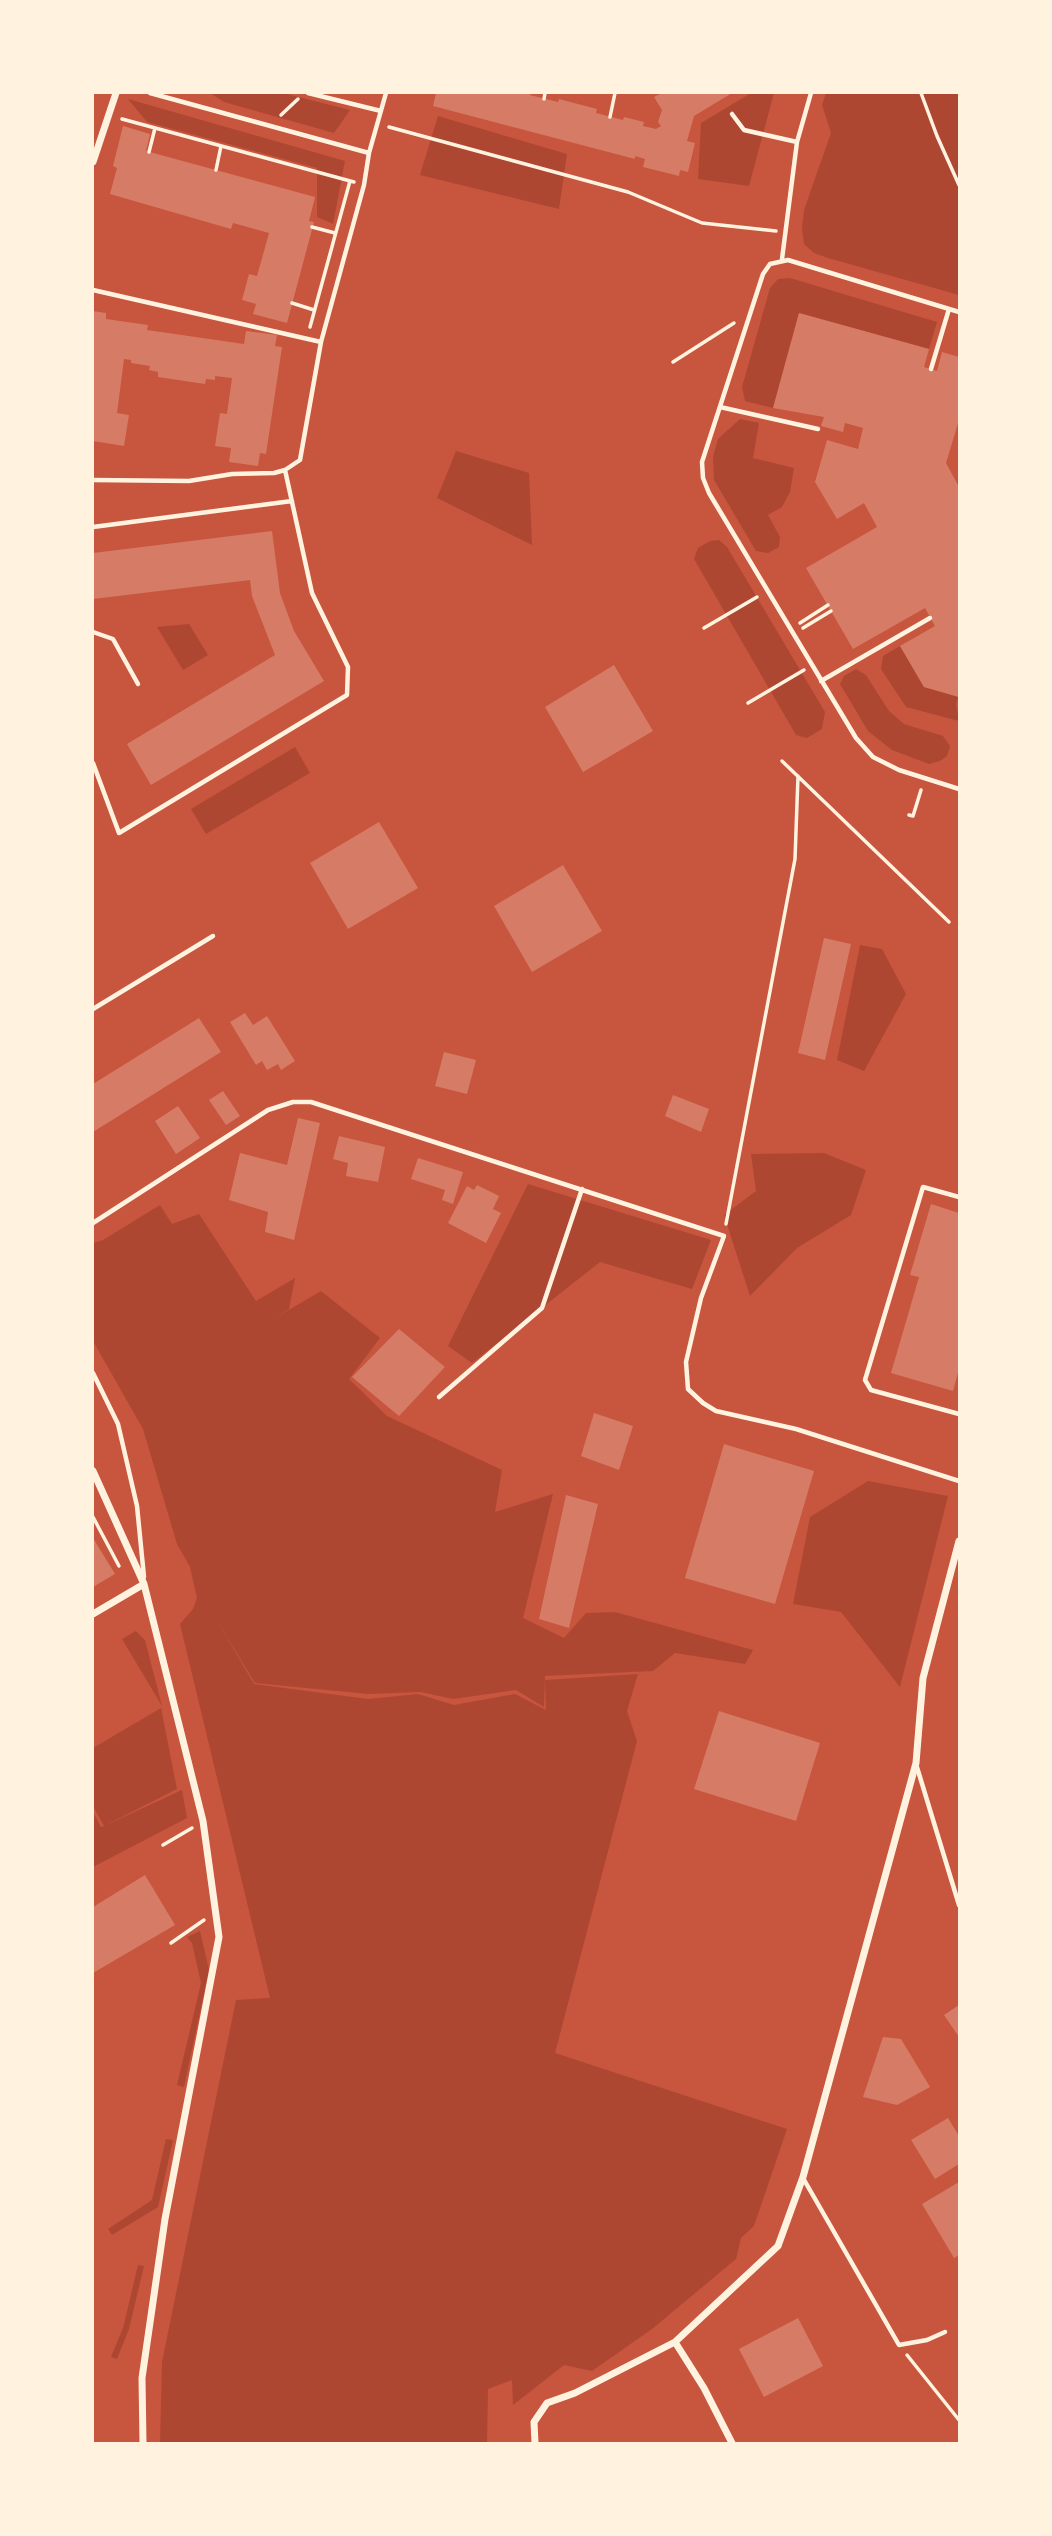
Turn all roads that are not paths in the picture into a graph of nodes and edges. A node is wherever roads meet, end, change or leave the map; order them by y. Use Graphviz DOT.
graph roads {
  1 [pos="116,93"];
  2 [pos="150,93"];
  3 [pos="307,93"];
  4 [pos="386,93"];
  5 [pos="811,93"];
  6 [pos="381,111"];
  7 [pos="732,114"];
  8 [pos="797,142"];
  9 [pos="369,153"];
  10 [pos="93,162"];
  11 [pos="782,259"];
  12 [pos="93,290"];
  13 [pos="949,309"];
  14 [pos="959,312"];
  15 [pos="321,342"];
  16 [pos="931,369"];
  17 [pos="720,407"];
  18 [pos="818,429"];
  19 [pos="285,470"];
  20 [pos="93,480"];
  21 [pos="292,501"];
  22 [pos="93,527"];
  23 [pos="930,618"];
  24 [pos="93,632"];
  25 [pos="821,681"];
  26 [pos="138,684"];
  27 [pos="93,763"];
  28 [pos="959,789"];
  29 [pos="213,936"];
  30 [pos="93,1009"];
  31 [pos="583,1189"];
  32 [pos="959,1197"];
  33 [pos="93,1223"];
  34 [pos="93,1373"];
  35 [pos="439,1397"];
  36 [pos="959,1414"];
  37 [pos="94,1475"];
  38 [pos="959,1481"];
  39 [pos="959,1541"];
  40 [pos="144,1584"];
  41 [pos="93,1614"];
  42 [pos="916,1763"];
  43 [pos="959,1905"];
  44 [pos="803,2177"];
  45 [pos="944,2332"];
  46 [pos="675,2342"];
  47 [pos="143,2443"];
  48 [pos="535,2443"];
  49 [pos="732,2443"];
  1 -- 10 [label="street"];
  2 -- 9 [label="lane"];
  3 -- 6 [label="lane"];
  4 -- 6 [label="lane"];
  5 -- 8 [label="lane"];
  6 -- 9 [label="lane"];
  7 -- 8 [label="lane"];
  8 -- 11 [label="lane"];
  9 -- 15 [label="lane"];
  11 -- 13 [label="lane"];
  11 -- 17 [label="lane"];
  12 -- 15 [label="lane"];
  13 -- 14 [label="lane"];
  13 -- 16 [label="lane"];
  15 -- 19 [label="lane"];
  17 -- 18 [label="lane"];
  17 -- 25 [label="lane"];
  19 -- 20 [label="lane"];
  19 -- 21 [label="lane"];
  21 -- 22 [label="lane"];
  21 -- 27 [label="lane"];
  23 -- 25 [label="lane"];
  24 -- 26 [label="lane"];
  25 -- 28 [label="lane"];
  29 -- 30 [label="lane"];
  31 -- 33 [label="lane"];
  31 -- 35 [label="lane"];
  31 -- 38 [label="lane"];
  32 -- 36 [label="lane"];
  34 -- 40 [label="lane"];
  37 -- 40 [label="street"];
  39 -- 42 [label="street"];
  40 -- 41 [label="street"];
  40 -- 47 [label="street"];
  42 -- 43 [label="lane"];
  42 -- 44 [label="street"];
  44 -- 45 [label="lane"];
  44 -- 46 [label="street"];
  46 -- 48 [label="street"];
  46 -- 49 [label="street"];
}
